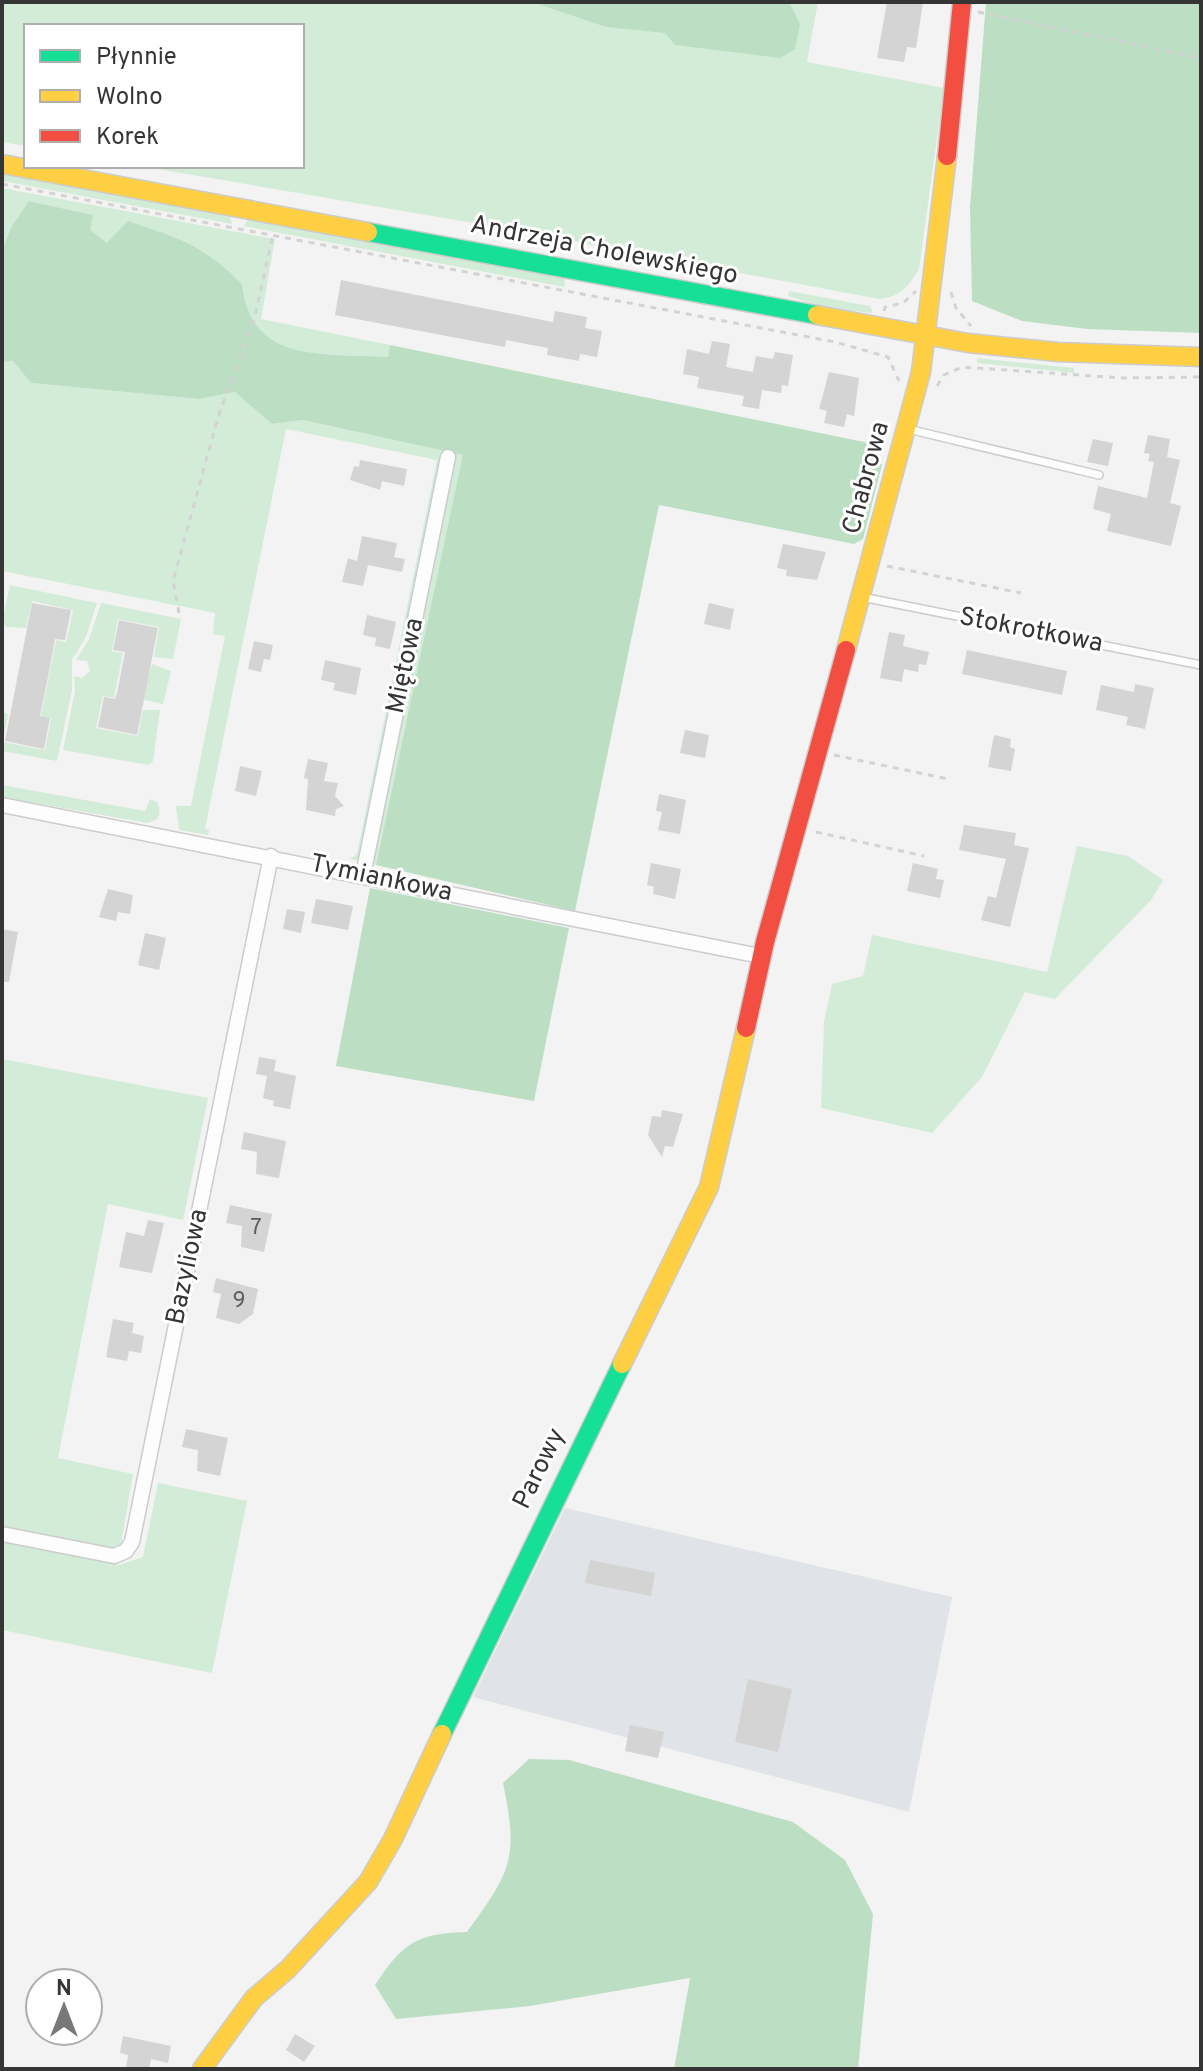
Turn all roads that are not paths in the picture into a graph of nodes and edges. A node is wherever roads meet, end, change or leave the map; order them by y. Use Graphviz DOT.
graph roads {
  1 [pos="961,5"];
  2 [pos="2,164"];
  3 [pos="927,336"];
  4 [pos="1201,357"];
  5 [pos="908,429"];
  6 [pos="448,457"];
  7 [pos="1099,475"];
  8 [pos="861,597"];
  9 [pos="1201,665"];
  10 [pos="2,805"];
  11 [pos="271,856"];
  12 [pos="363,875"];
  13 [pos="760,956"];
  14 [pos="2,1534"];
  15 [pos="202,2069"];
  1 -- 3 [label="street, Chabrowa"];
  2 -- 3 [label="street, Andrzeja Cholewskiego"];
  3 -- 4 [label="street, Andrzeja Cholewskiego"];
  3 -- 5 [label="street, Chabrowa"];
  5 -- 7 [label="lane"];
  5 -- 8 [label="street, Chabrowa"];
  6 -- 12 [label="street, Miętowa"];
  8 -- 9 [label="lane, Stokrotkowa"];
  8 -- 13 [label="street, Chabrowa"];
  10 -- 11 [label="street, Tymiankowa"];
  11 -- 12 [label="street, Tymiankowa"];
  11 -- 14 [label="street, Bazyliowa"];
  12 -- 13 [label="street, Tymiankowa"];
  13 -- 15 [label="street, Parowy"];
}
